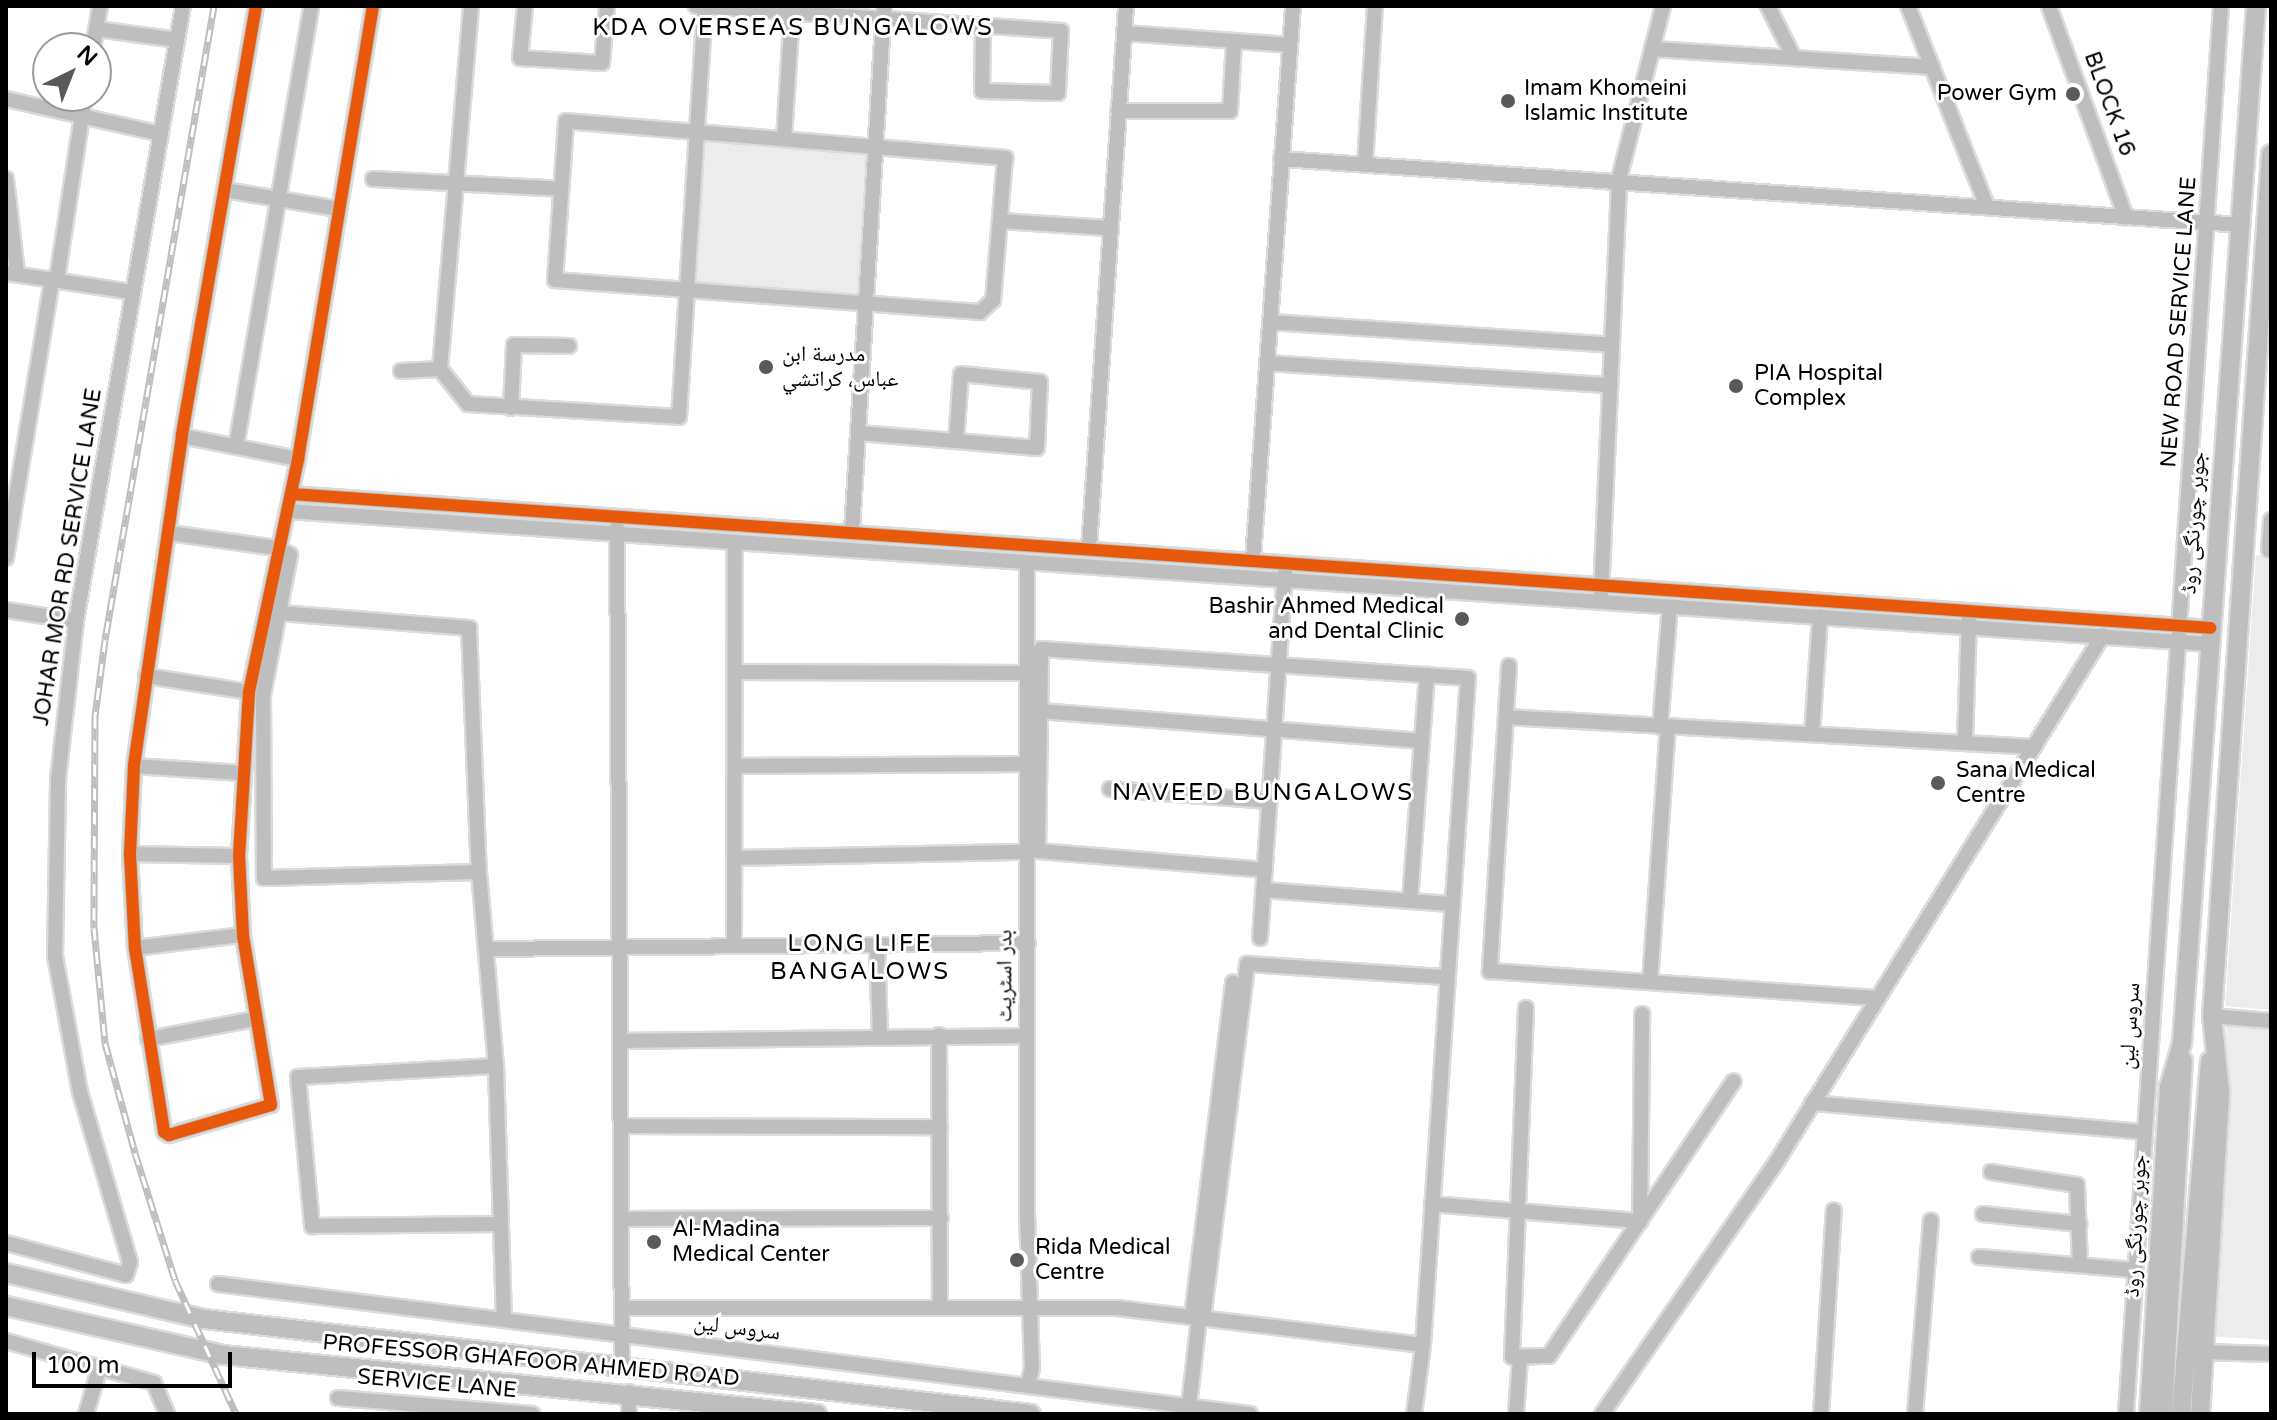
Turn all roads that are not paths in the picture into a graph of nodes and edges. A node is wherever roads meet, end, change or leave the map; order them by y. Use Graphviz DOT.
graph roads {
  1 [pos="100,6"];
  2 [pos="183,6"];
  3 [pos="256,6"];
  4 [pos="311,6"];
  5 [pos="373,6"];
  6 [pos="471,6"];
  7 [pos="525,6"];
  8 [pos="607,6"];
  9 [pos="696,6"];
  10 [pos="705,6"];
  11 [pos="1126,6"];
  12 [pos="1293,6"];
  13 [pos="1375,6"];
  14 [pos="1663,6"];
  15 [pos="1768,6"];
  16 [pos="1908,6"];
  17 [pos="2049,6"];
  18 [pos="2221,6"];
  19 [pos="2256,6"];
  20 [pos="792,12"];
  21 [pos="884,12"];
  22 [pos="983,26"];
  23 [pos="97,29"];
  24 [pos="96,32"];
  25 [pos="1124,33"];
  26 [pos="177,40"];
  27 [pos="1234,41"];
  28 [pos="1290,45"];
  29 [pos="1652,49"];
  30 [pos="1793,56"];
  31 [pos="1932,67"];
  32 [pos="6,99"];
  33 [pos="1118,111"];
  34 [pos="83,112"];
  35 [pos="82,116"];
  36 [pos="698,132"];
  37 [pos="161,134"];
  38 [pos="784,139"];
  39 [pos="875,147"];
  40 [pos="2271,154"];
  41 [pos="1281,159"];
  42 [pos="1365,164"];
  43 [pos="6,179"];
  44 [pos="373,179"];
  45 [pos="1619,179"];
  46 [pos="456,184"];
  47 [pos="561,189"];
  48 [pos="225,190"];
  49 [pos="278,198"];
  50 [pos="1987,207"];
  51 [pos="338,209"];
  52 [pos="2126,217"];
  53 [pos="1000,221"];
  54 [pos="2209,223"];
  55 [pos="2241,225"];
  56 [pos="1109,228"];
  57 [pos="11,273"];
  58 [pos="54,279"];
  59 [pos="687,290"];
  60 [pos="2235,290"];
  61 [pos="131,292"];
  62 [pos="2261,292"];
  63 [pos="868,304"];
  64 [pos="1270,322"];
  65 [pos="2232,325"];
  66 [pos="2259,326"];
  67 [pos="1612,345"];
  68 [pos="569,346"];
  69 [pos="1267,363"];
  70 [pos="440,369"];
  71 [pos="401,371"];
  72 [pos="1610,385"];
  73 [pos="511,408"];
  74 [pos="859,433"];
  75 [pos="182,436"];
  76 [pos="956,441"];
  77 [pos="236,447"];
  78 [pos="298,459"];
  79 [pos="291,494"];
  80 [pos="288,511"];
  81 [pos="616,515"];
  82 [pos="2271,520"];
  83 [pos="852,531"];
  84 [pos="169,533"];
  85 [pos="617,536"];
  86 [pos="735,544"];
  87 [pos="277,548"];
  88 [pos="1089,548"];
  89 [pos="2245,548"];
  90 [pos="2270,550"];
  91 [pos="6,558"];
  92 [pos="1253,559"];
  93 [pos="1286,562"];
  94 [pos="1027,564"];
  95 [pos="1284,578"];
  96 [pos="1601,594"];
  97 [pos="1670,606"];
  98 [pos="6,610"];
  99 [pos="280,613"];
  100 [pos="1820,616"];
  101 [pos="1969,619"];
  102 [pos="76,621"];
  103 [pos="2180,633"];
  104 [pos="2103,635"];
  105 [pos="2210,636"];
  106 [pos="1280,665"];
  107 [pos="1509,666"];
  108 [pos="736,672"];
  109 [pos="1025,673"];
  110 [pos="1427,675"];
  111 [pos="146,676"];
  112 [pos="249,692"];
  113 [pos="1040,711"];
  114 [pos="1506,717"];
  115 [pos="1664,727"];
  116 [pos="1275,730"];
  117 [pos="1812,734"];
  118 [pos="1965,740"];
  119 [pos="1422,741"];
  120 [pos="2034,747"];
  121 [pos="1026,764"];
  122 [pos="134,766"];
  123 [pos="735,766"];
  124 [pos="242,773"];
  125 [pos="1110,789"];
  126 [pos="1270,801"];
  127 [pos="1027,852"];
  128 [pos="130,854"];
  129 [pos="239,856"];
  130 [pos="734,858"];
  131 [pos="1265,870"];
  132 [pos="479,872"];
  133 [pos="1264,890"];
  134 [pos="1410,900"];
  135 [pos="1450,904"];
  136 [pos="243,935"];
  137 [pos="1260,938"];
  138 [pos="1028,943"];
  139 [pos="877,945"];
  140 [pos="734,946"];
  141 [pos="620,947"];
  142 [pos="135,948"];
  143 [pos="490,949"];
  144 [pos="1444,977"];
  145 [pos="1650,982"];
  146 [pos="1233,983"];
  147 [pos="1876,998"];
  148 [pos="1526,1008"];
  149 [pos="1642,1014"];
  150 [pos="2212,1016"];
  151 [pos="255,1019"];
  152 [pos="2271,1021"];
  153 [pos="880,1035"];
  154 [pos="939,1035"];
  155 [pos="1027,1036"];
  156 [pos="148,1039"];
  157 [pos="622,1041"];
  158 [pos="2182,1043"];
  159 [pos="2213,1047"];
  160 [pos="496,1066"];
  161 [pos="1734,1081"];
  162 [pos="1812,1103"];
  163 [pos="623,1126"];
  164 [pos="940,1127"];
  165 [pos="2144,1132"];
  166 [pos="1991,1172"];
  167 [pos="1432,1204"];
  168 [pos="1834,1210"];
  169 [pos="1517,1211"];
  170 [pos="1983,1214"];
  171 [pos="941,1218"];
  172 [pos="624,1219"];
  173 [pos="1640,1221"];
  174 [pos="1931,1221"];
  175 [pos="501,1224"];
  176 [pos="2079,1224"];
  177 [pos="6,1243"];
  178 [pos="1979,1257"];
  179 [pos="2080,1265"];
  180 [pos="2134,1270"];
  181 [pos="6,1273"];
  182 [pos="218,1284"];
  183 [pos="940,1305"];
  184 [pos="6,1306"];
  185 [pos="1030,1306"];
  186 [pos="625,1308"];
  187 [pos="504,1317"];
  188 [pos="1198,1318"];
  189 [pos="625,1336"];
  190 [pos="7,1345"];
  191 [pos="1423,1345"];
  192 [pos="2203,1352"];
  193 [pos="2271,1354"];
  194 [pos="1520,1358"];
  195 [pos="622,1364"];
  196 [pos="100,1366"];
  197 [pos="1028,1386"];
  198 [pos="629,1392"];
  199 [pos="338,1398"];
  200 [pos="1189,1406"];
  201 [pos="1022,1413"];
  202 [pos="86,1414"];
  203 [pos="167,1414"];
  204 [pos="532,1414"];
  205 [pos="629,1414"];
  206 [pos="817,1414"];
  207 [pos="1250,1414"];
  208 [pos="1414,1414"];
  209 [pos="1516,1414"];
  210 [pos="1602,1414"];
  211 [pos="1821,1414"];
  212 [pos="1915,1414"];
  213 [pos="2126,1414"];
  214 [pos="2149,1414"];
  215 [pos="2163,1414"];
  216 [pos="2181,1414"];
  217 [pos="2200,1414"];
  1 -- 23 [label="street"];
  2 -- 26 [label="street, JOHAR MOR RD SERVICE LANE"];
  3 -- 48 [label="street"];
  4 -- 49 [label="street"];
  5 -- 51 [label="street"];
  6 -- 46 [label="street"];
  7 -- 8 [label="street"];
  9 -- 10 [label="street"];
  10 -- 20 [label="street"];
  10 -- 36 [label="street"];
  11 -- 25 [label="street"];
  12 -- 28 [label="street"];
  13 -- 42 [label="street"];
  14 -- 29 [label="street"];
  15 -- 30 [label="street"];
  16 -- 31 [label="street"];
  17 -- 52 [label="street, BLOCK 16"];
  18 -- 54 [label="street, NEW ROAD SERVICE LANE"];
  19 -- 55 [label="main road, جوہر چورنگی روڈ"];
  20 -- 21 [label="street"];
  20 -- 38 [label="street"];
  21 -- 22 [label="street"];
  21 -- 39 [label="street"];
  22 -- 22 [label="street"];
  23 -- 24 [label="street"];
  23 -- 26 [label="street"];
  25 -- 27 [label="street"];
  25 -- 33 [label="street"];
  26 -- 37 [label="street, JOHAR MOR RD SERVICE LANE"];
  27 -- 28 [label="street"];
  27 -- 33 [label="street"];
  28 -- 41 [label="street"];
  29 -- 30 [label="street"];
  29 -- 45 [label="street"];
  30 -- 31 [label="street"];
  31 -- 50 [label="street"];
  32 -- 35 [label="street"];
  33 -- 56 [label="street"];
  34 -- 35 [label="street"];
  35 -- 37 [label="street"];
  35 -- 58 [label="street"];
  36 -- 38 [label="street"];
  36 -- 47 [label="street"];
  36 -- 59 [label="street"];
  37 -- 61 [label="street, JOHAR MOR RD SERVICE LANE"];
  38 -- 39 [label="street"];
  39 -- 53 [label="street"];
  39 -- 63 [label="street"];
  40 -- 62 [label="main road"];
  41 -- 42 [label="street"];
  41 -- 64 [label="street"];
  42 -- 45 [label="street"];
  43 -- 57 [label="street"];
  44 -- 46 [label="street"];
  45 -- 50 [label="street"];
  45 -- 67 [label="street"];
  46 -- 47 [label="street"];
  46 -- 70 [label="street"];
  47 -- 59 [label="street"];
  48 -- 49 [label="street"];
  48 -- 75 [label="street"];
  49 -- 51 [label="street"];
  49 -- 77 [label="street"];
  50 -- 52 [label="street"];
  51 -- 78 [label="street"];
  52 -- 54 [label="street"];
  53 -- 56 [label="street"];
  53 -- 63 [label="street"];
  54 -- 55 [label="street"];
  54 -- 103 [label="street, NEW ROAD SERVICE LANE"];
  55 -- 60 [label="main road, جوہر چورنگی روڈ"];
  56 -- 88 [label="street"];
  57 -- 58 [label="street"];
  58 -- 61 [label="street"];
  58 -- 91 [label="street"];
  59 -- 63 [label="street"];
  59 -- 73 [label="street"];
  60 -- 62 [label="main road"];
  60 -- 65 [label="main road, جوہر چورنگی روڈ"];
  61 -- 102 [label="street, JOHAR MOR RD SERVICE LANE"];
  62 -- 66 [label="main road"];
  63 -- 74 [label="street"];
  64 -- 67 [label="street"];
  64 -- 69 [label="street"];
  65 -- 66 [label="main road"];
  65 -- 105 [label="main road, جوہر چورنگی روڈ"];
  66 -- 89 [label="main road"];
  67 -- 72 [label="street"];
  68 -- 73 [label="street"];
  69 -- 72 [label="street"];
  69 -- 92 [label="street"];
  70 -- 71 [label="street"];
  70 -- 73 [label="street"];
  72 -- 96 [label="street"];
  74 -- 76 [label="street"];
  74 -- 83 [label="street"];
  75 -- 77 [label="street"];
  75 -- 84 [label="street"];
  76 -- 76 [label="street"];
  77 -- 78 [label="street"];
  78 -- 79 [label="street"];
  79 -- 80 [label="street"];
  79 -- 81 [label="street"];
  80 -- 85 [label="street"];
  80 -- 87 [label="street"];
  81 -- 83 [label="street"];
  81 -- 85 [label="street"];
  82 -- 90 [label="street"];
  83 -- 88 [label="street"];
  84 -- 87 [label="street"];
  84 -- 111 [label="street"];
  85 -- 86 [label="street"];
  85 -- 141 [label="street"];
  86 -- 94 [label="street"];
  86 -- 108 [label="street"];
  87 -- 99 [label="street"];
  87 -- 112 [label="street"];
  88 -- 92 [label="street"];
  89 -- 90 [label="street"];
  89 -- 150 [label="main road"];
  92 -- 93 [label="street"];
  93 -- 95 [label="street"];
  93 -- 96 [label="street"];
  94 -- 95 [label="street"];
  94 -- 109 [label="street, بدر اسٹریٹ"];
  95 -- 96 [label="street"];
  95 -- 106 [label="street"];
  96 -- 97 [label="street"];
  96 -- 101 [label="street"];
  97 -- 100 [label="street"];
  97 -- 115 [label="street"];
  98 -- 102 [label="street"];
  99 -- 132 [label="street"];
  99 -- 132 [label="street"];
  100 -- 101 [label="street"];
  100 -- 117 [label="street"];
  101 -- 103 [label="street"];
  101 -- 104 [label="street"];
  101 -- 118 [label="street"];
  102 -- 177 [label="street, JOHAR MOR RD SERVICE LANE"];
  103 -- 104 [label="street"];
  103 -- 105 [label="street"];
  103 -- 165 [label="street, سروس لین"];
  104 -- 120 [label="street"];
  105 -- 158 [label="main road, جوہر چورنگی روڈ"];
  106 -- 110 [label="street"];
  106 -- 113 [label="street"];
  106 -- 116 [label="street"];
  107 -- 114 [label="street"];
  108 -- 109 [label="street"];
  108 -- 123 [label="street"];
  109 -- 121 [label="street, بدر اسٹریٹ"];
  110 -- 119 [label="street"];
  110 -- 135 [label="street"];
  111 -- 112 [label="street"];
  111 -- 122 [label="street"];
  112 -- 124 [label="street"];
  113 -- 116 [label="street"];
  113 -- 131 [label="street"];
  114 -- 115 [label="street"];
  114 -- 145 [label="street"];
  115 -- 117 [label="street"];
  115 -- 145 [label="street"];
  116 -- 119 [label="street"];
  116 -- 126 [label="street"];
  117 -- 118 [label="street"];
  118 -- 120 [label="street"];
  119 -- 134 [label="street"];
  120 -- 147 [label="street"];
  121 -- 123 [label="street"];
  121 -- 127 [label="street, بدر اسٹریٹ"];
  122 -- 124 [label="street"];
  122 -- 128 [label="street"];
  123 -- 130 [label="street"];
  124 -- 129 [label="street"];
  125 -- 126 [label="street"];
  126 -- 131 [label="street"];
  127 -- 130 [label="street"];
  127 -- 138 [label="street, بدر اسٹریٹ"];
  128 -- 129 [label="street"];
  128 -- 142 [label="street"];
  129 -- 136 [label="street"];
  130 -- 140 [label="street"];
  131 -- 133 [label="street"];
  132 -- 143 [label="street"];
  133 -- 134 [label="street"];
  133 -- 137 [label="street"];
  134 -- 135 [label="street"];
  135 -- 144 [label="street"];
  136 -- 142 [label="street"];
  136 -- 151 [label="street"];
  138 -- 139 [label="street"];
  138 -- 155 [label="street, بدر اسٹریٹ"];
  139 -- 140 [label="street"];
  139 -- 153 [label="street"];
  140 -- 141 [label="street"];
  141 -- 143 [label="street"];
  141 -- 157 [label="street"];
  142 -- 156 [label="street"];
  143 -- 160 [label="street"];
  144 -- 167 [label="street"];
  144 -- 188 [label="street"];
  145 -- 147 [label="street"];
  146 -- 188 [label="street"];
  147 -- 162 [label="street"];
  148 -- 169 [label="street"];
  149 -- 173 [label="street"];
  150 -- 152 [label="street"];
  150 -- 159 [label="main road"];
  151 -- 156 [label="street"];
  151 -- 156 [label="street"];
  153 -- 154 [label="street"];
  153 -- 157 [label="street"];
  154 -- 155 [label="street"];
  154 -- 164 [label="street"];
  155 -- 185 [label="street, بدر اسٹریٹ"];
  157 -- 163 [label="street"];
  158 -- 214 [label="main road, جوہر چورنگی روڈ"];
  158 -- 215 [label="main road, جوہر چورنگی روڈ"];
  159 -- 192 [label="main road"];
  159 -- 216 [label="main road"];
  160 -- 175 [label="street"];
  160 -- 175 [label="street"];
  161 -- 173 [label="street"];
  162 -- 165 [label="street"];
  162 -- 210 [label="street"];
  163 -- 164 [label="street"];
  163 -- 172 [label="street"];
  164 -- 171 [label="street"];
  165 -- 180 [label="street, سروس لین"];
  166 -- 176 [label="street"];
  167 -- 169 [label="street"];
  167 -- 191 [label="street"];
  168 -- 211 [label="street"];
  169 -- 173 [label="street"];
  169 -- 194 [label="street"];
  170 -- 176 [label="street"];
  171 -- 172 [label="street"];
  171 -- 183 [label="street"];
  172 -- 186 [label="street"];
  173 -- 194 [label="street"];
  174 -- 212 [label="street"];
  175 -- 187 [label="street"];
  176 -- 179 [label="street"];
  178 -- 179 [label="street"];
  179 -- 180 [label="street"];
  180 -- 213 [label="street, سروس لین"];
  181 -- 195 [label="main road"];
  182 -- 187 [label="street, سروس لین"];
  183 -- 185 [label="street"];
  183 -- 186 [label="street"];
  184 -- 198 [label="main road, PROFESSOR GHAFOOR AHMED ROAD"];
  185 -- 188 [label="street"];
  185 -- 197 [label="street, بدر اسٹریٹ"];
  186 -- 189 [label="street"];
  187 -- 189 [label="street, سروس لین"];
  188 -- 191 [label="street"];
  188 -- 200 [label="street"];
  189 -- 195 [label="street"];
  189 -- 197 [label="street, سروس لین"];
  190 -- 196 [label="street"];
  191 -- 208 [label="street"];
  192 -- 193 [label="street"];
  192 -- 217 [label="main road"];
  194 -- 209 [label="street"];
  195 -- 201 [label="main road"];
  196 -- 202 [label="street"];
  196 -- 203 [label="street"];
  197 -- 200 [label="street, سروس لین"];
  198 -- 205 [label="street"];
  198 -- 206 [label="main road, PROFESSOR GHAFOOR AHMED ROAD"];
  199 -- 204 [label="street, SERVICE LANE"];
  200 -- 207 [label="street, سروس لین"];
}
